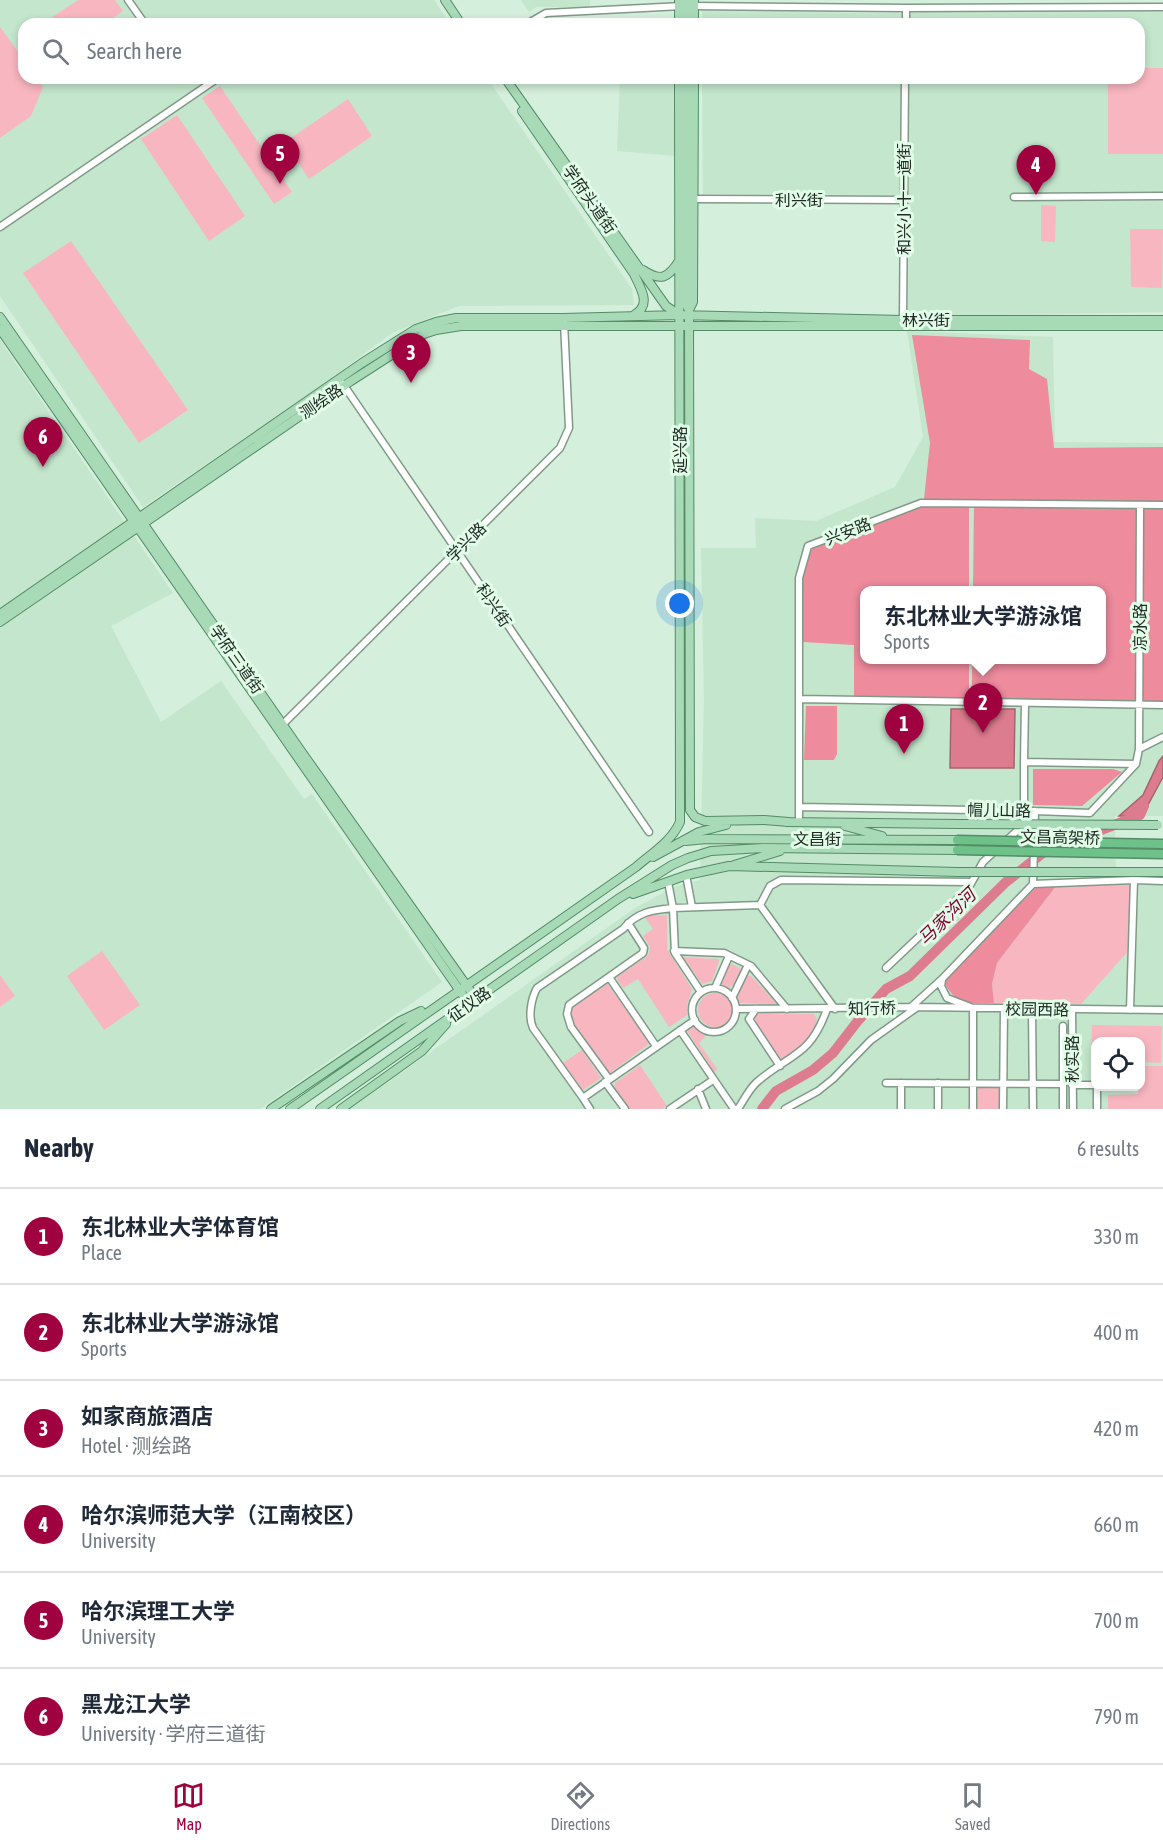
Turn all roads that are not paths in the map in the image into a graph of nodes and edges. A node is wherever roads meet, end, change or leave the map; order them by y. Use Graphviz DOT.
graph roads {
  1 [pos="128,0"];
  2 [pos="445,0"];
  3 [pos="451,0"];
  4 [pos="686,3"];
  5 [pos="1075,4"];
  6 [pos="1163,7"];
  7 [pos="906,8"];
  8 [pos="141,18"];
  9 [pos="457,18"];
  10 [pos="463,18"];
  11 [pos="537,18"];
  12 [pos="681,18"];
  13 [pos="692,18"];
  14 [pos="906,18"];
  15 [pos="209,84"];
  16 [pos="503,84"];
  17 [pos="509,84"];
  18 [pos="679,84"];
  19 [pos="686,84"];
  20 [pos="694,84"];
  21 [pos="905,84"];
  22 [pos="1163,196"];
  23 [pos="1014,197"];
  24 [pos="695,199"];
  25 [pos="904,200"];
  26 [pos="0,227"];
  27 [pos="679,260"];
  28 [pos="635,263"];
  29 [pos="689,312"];
  30 [pos="680,315"];
  31 [pos="631,316"];
  32 [pos="0,317"];
  33 [pos="903,320"];
  34 [pos="1163,320"];
  35 [pos="564,322"];
  36 [pos="690,325"];
  37 [pos="680,326"];
  38 [pos="1163,326"];
  39 [pos="0,329"];
  40 [pos="339,378"];
  41 [pos="344,386"];
  42 [pos="1140,505"];
  43 [pos="1163,505"];
  44 [pos="138,522"];
  45 [pos="458,551"];
  46 [pos="0,614"];
  47 [pos="0,622"];
  48 [pos="800,699"];
  49 [pos="1025,704"];
  50 [pos="1139,705"];
  51 [pos="1163,705"];
  52 [pos="280,726"];
  53 [pos="1163,737"];
  54 [pos="1139,749"];
  55 [pos="1024,762"];
  56 [pos="1136,764"];
  57 [pos="799,807"];
  58 [pos="1024,811"];
  59 [pos="1035,811"];
  60 [pos="789,822"];
  61 [pos="799,822"];
  62 [pos="834,823"];
  63 [pos="1160,825"];
  64 [pos="649,832"];
  65 [pos="911,839"];
  66 [pos="957,840"];
  67 [pos="677,844"];
  68 [pos="1163,844"];
  69 [pos="789,849"];
  70 [pos="957,850"];
  71 [pos="1163,854"];
  72 [pos="730,866"];
  73 [pos="636,867"];
  74 [pos="1163,872"];
  75 [pos="686,875"];
  76 [pos="1134,880"];
  77 [pos="1163,881"];
  78 [pos="668,882"];
  79 [pos="972,882"];
  80 [pos="1033,884"];
  81 [pos="618,899"];
  82 [pos="760,905"];
  83 [pos="692,907"];
  84 [pos="674,908"];
  85 [pos="628,923"];
  86 [pos="674,951"];
  87 [pos="729,956"];
  88 [pos="748,965"];
  89 [pos="886,968"];
  90 [pos="609,977"];
  91 [pos="942,979"];
  92 [pos="463,987"];
  93 [pos="714,988"];
  94 [pos="701,992"];
  95 [pos="732,998"];
  96 [pos="444,999"];
  97 [pos="472,1001"];
  98 [pos="913,1008"];
  99 [pos="973,1008"];
  100 [pos="1004,1008"];
  101 [pos="736,1009"];
  102 [pos="756,1009"];
  103 [pos="787,1009"];
  104 [pos="831,1009"];
  105 [pos="1032,1009"];
  106 [pos="1072,1009"];
  107 [pos="1130,1010"];
  108 [pos="1163,1010"];
  109 [pos="454,1014"];
  110 [pos="695,1020"];
  111 [pos="1063,1026"];
  112 [pos="680,1030"];
  113 [pos="656,1046"];
  114 [pos="780,1066"];
  115 [pos="713,1080"];
  116 [pos="607,1081"];
  117 [pos="886,1083"];
  118 [pos="901,1083"];
  119 [pos="938,1083"];
  120 [pos="973,1084"];
  121 [pos="1003,1084"];
  122 [pos="1033,1084"];
  123 [pos="1063,1084"];
  124 [pos="1072,1084"];
  125 [pos="1091,1086"];
  126 [pos="698,1089"];
  127 [pos="1096,1091"];
  128 [pos="583,1098"];
  129 [pos="271,1109"];
  130 [pos="290,1109"];
  131 [pos="320,1109"];
  132 [pos="341,1109"];
  133 [pos="590,1109"];
  134 [pos="625,1109"];
  135 [pos="670,1109"];
  136 [pos="706,1109"];
  137 [pos="736,1109"];
  138 [pos="785,1109"];
  139 [pos="901,1109"];
  140 [pos="938,1109"];
  141 [pos="973,1109"];
  142 [pos="1003,1109"];
  143 [pos="1033,1109"];
  144 [pos="1063,1109"];
  145 [pos="1072,1109"];
  146 [pos="1097,1109"];
  1 -- 8 [label="street"];
  2 -- 9 [label="main road"];
  3 -- 10 [label="main road"];
  4 -- 7 [label="street"];
  4 -- 11 [label="street"];
  4 -- 12 [label="main road"];
  4 -- 13 [label="main road"];
  5 -- 6 [label="street"];
  5 -- 7 [label="street"];
  7 -- 14 [label="street"];
  15 -- 26 [label="street"];
  16 -- 31 [label="main road, 学府头道街"];
  17 -- 28 [label="main road, 学府头道街"];
  18 -- 27 [label="main road, 延兴路"];
  19 -- 29 [label="main road"];
  20 -- 24 [label="main road, 延兴路"];
  21 -- 25 [label="street, 和兴小十一道街"];
  22 -- 23 [label="street"];
  24 -- 25 [label="street, 利兴街"];
  24 -- 29 [label="main road, 延兴路"];
  25 -- 33 [label="street, 和兴小十一道街"];
  27 -- 28 [label="main road"];
  27 -- 30 [label="main road, 延兴路"];
  28 -- 30 [label="main road, 学府头道街"];
  29 -- 30 [label="main road, 测绘路"];
  29 -- 33 [label="main road, 林兴街"];
  29 -- 36 [label="main road, 延兴路"];
  30 -- 31 [label="main road, 测绘路"];
  30 -- 37 [label="main road, 延兴路"];
  31 -- 35 [label="main road, 测绘路"];
  32 -- 44 [label="main road, 学府三道街"];
  33 -- 34 [label="main road, 林兴街"];
  35 -- 37 [label="main road, 测绘路"];
  35 -- 40 [label="main road, 测绘路"];
  35 -- 41 [label="main road, 测绘路"];
  35 -- 45 [label="street, 学兴路"];
  36 -- 37 [label="main road, 测绘路"];
  36 -- 38 [label="main road, 林兴街"];
  36 -- 60 [label="main road, 延兴路"];
  37 -- 73 [label="main road, 延兴路"];
  39 -- 44 [label="main road, 学府三道街"];
  40 -- 41 [label="street, 科兴街"];
  40 -- 44 [label="main road, 测绘路"];
  41 -- 44 [label="main road, 测绘路"];
  41 -- 45 [label="street, 科兴街"];
  42 -- 43 [label="street, 兴安路"];
  42 -- 48 [label="street, 兴安路"];
  42 -- 50 [label="street, 凉水路"];
  44 -- 46 [label="main road, 测绘路"];
  44 -- 47 [label="main road, 测绘路"];
  44 -- 52 [label="main road, 学府三道街"];
  45 -- 52 [label="street, 学兴路"];
  45 -- 64 [label="street, 科兴街"];
  48 -- 49 [label="street"];
  48 -- 57 [label="street, 兴安路"];
  49 -- 50 [label="street"];
  49 -- 55 [label="street"];
  50 -- 51 [label="street"];
  50 -- 54 [label="street, 凉水路"];
  52 -- 92 [label="main road, 学府三道街"];
  53 -- 54 [label="street"];
  54 -- 56 [label="street"];
  55 -- 56 [label="street"];
  55 -- 58 [label="street"];
  56 -- 59 [label="street, 帽儿山路"];
  57 -- 58 [label="street, 帽儿山路"];
  57 -- 61 [label="street, 兴安路"];
  58 -- 59 [label="street, 帽儿山路"];
  59 -- 79 [label="street"];
  59 -- 80 [label="street, bridge"];
  60 -- 61 [label="main road"];
  60 -- 67 [label="main road"];
  61 -- 62 [label="main road"];
  62 -- 63 [label="main road, bridge"];
  62 -- 65 [label="main road"];
  65 -- 66 [label="main road, 文昌街"];
  65 -- 67 [label="main road, 文昌街"];
  66 -- 68 [label="highway, 文昌高架桥, bridge"];
  67 -- 73 [label="main road"];
  69 -- 70 [label="main road, 文昌街"];
  69 -- 72 [label="main road"];
  69 -- 81 [label="main road, 文昌街"];
  70 -- 71 [label="highway, 文昌高架桥, bridge"];
  72 -- 74 [label="main road, bridge"];
  72 -- 75 [label="main road"];
  73 -- 92 [label="main road"];
  75 -- 78 [label="main road"];
  75 -- 83 [label="street"];
  76 -- 77 [label="street"];
  76 -- 80 [label="street"];
  76 -- 107 [label="street"];
  78 -- 81 [label="main road"];
  78 -- 84 [label="street"];
  79 -- 82 [label="street"];
  79 -- 89 [label="street"];
  80 -- 91 [label="street"];
  81 -- 97 [label="main road, 征仪路"];
  82 -- 83 [label="street"];
  82 -- 104 [label="street"];
  83 -- 84 [label="street"];
  84 -- 85 [label="street"];
  84 -- 86 [label="street"];
  85 -- 90 [label="street"];
  85 -- 128 [label="street"];
  86 -- 87 [label="street"];
  86 -- 94 [label="street"];
  87 -- 88 [label="street"];
  87 -- 93 [label="street"];
  88 -- 95 [label="street"];
  88 -- 103 [label="street"];
  90 -- 113 [label="street"];
  90 -- 116 [label="street"];
  91 -- 98 [label="street"];
  91 -- 99 [label="street"];
  92 -- 96 [label="main road"];
  92 -- 97 [label="main road, 学府三道街"];
  93 -- 94 [label="street"];
  93 -- 95 [label="street"];
  94 -- 110 [label="street"];
  95 -- 101 [label="street"];
  96 -- 129 [label="main road"];
  96 -- 130 [label="main road"];
  97 -- 109 [label="main road, 征仪路"];
  98 -- 99 [label="street, 校园西路"];
  98 -- 104 [label="street, 知行桥"];
  98 -- 138 [label="street"];
  99 -- 100 [label="street, 校园西路"];
  99 -- 120 [label="street"];
  100 -- 105 [label="street, 校园西路"];
  100 -- 121 [label="street"];
  101 -- 102 [label="street"];
  101 -- 110 [label="street"];
  102 -- 103 [label="street"];
  102 -- 114 [label="street"];
  103 -- 104 [label="street"];
  104 -- 114 [label="street"];
  105 -- 106 [label="street, 校园西路"];
  105 -- 122 [label="street"];
  106 -- 107 [label="street, 校园西路"];
  106 -- 124 [label="street, 秋实路"];
  107 -- 108 [label="street, 校园西路"];
  109 -- 131 [label="main road, 征仪路"];
  109 -- 132 [label="main road"];
  110 -- 112 [label="street"];
  111 -- 123 [label="street"];
  112 -- 113 [label="street"];
  112 -- 115 [label="street"];
  113 -- 116 [label="street"];
  114 -- 137 [label="street"];
  115 -- 126 [label="street"];
  115 -- 137 [label="street"];
  116 -- 128 [label="street"];
  116 -- 134 [label="street"];
  117 -- 118 [label="street"];
  118 -- 119 [label="street"];
  118 -- 139 [label="street"];
  119 -- 120 [label="street"];
  119 -- 140 [label="street"];
  120 -- 121 [label="street"];
  120 -- 141 [label="street"];
  121 -- 122 [label="street"];
  121 -- 142 [label="street"];
  122 -- 123 [label="street"];
  122 -- 143 [label="street"];
  123 -- 144 [label="street"];
  124 -- 125 [label="street"];
  124 -- 145 [label="street, 秋实路"];
  126 -- 135 [label="street"];
  126 -- 136 [label="street"];
  127 -- 146 [label="street"];
  128 -- 133 [label="street"];
}
